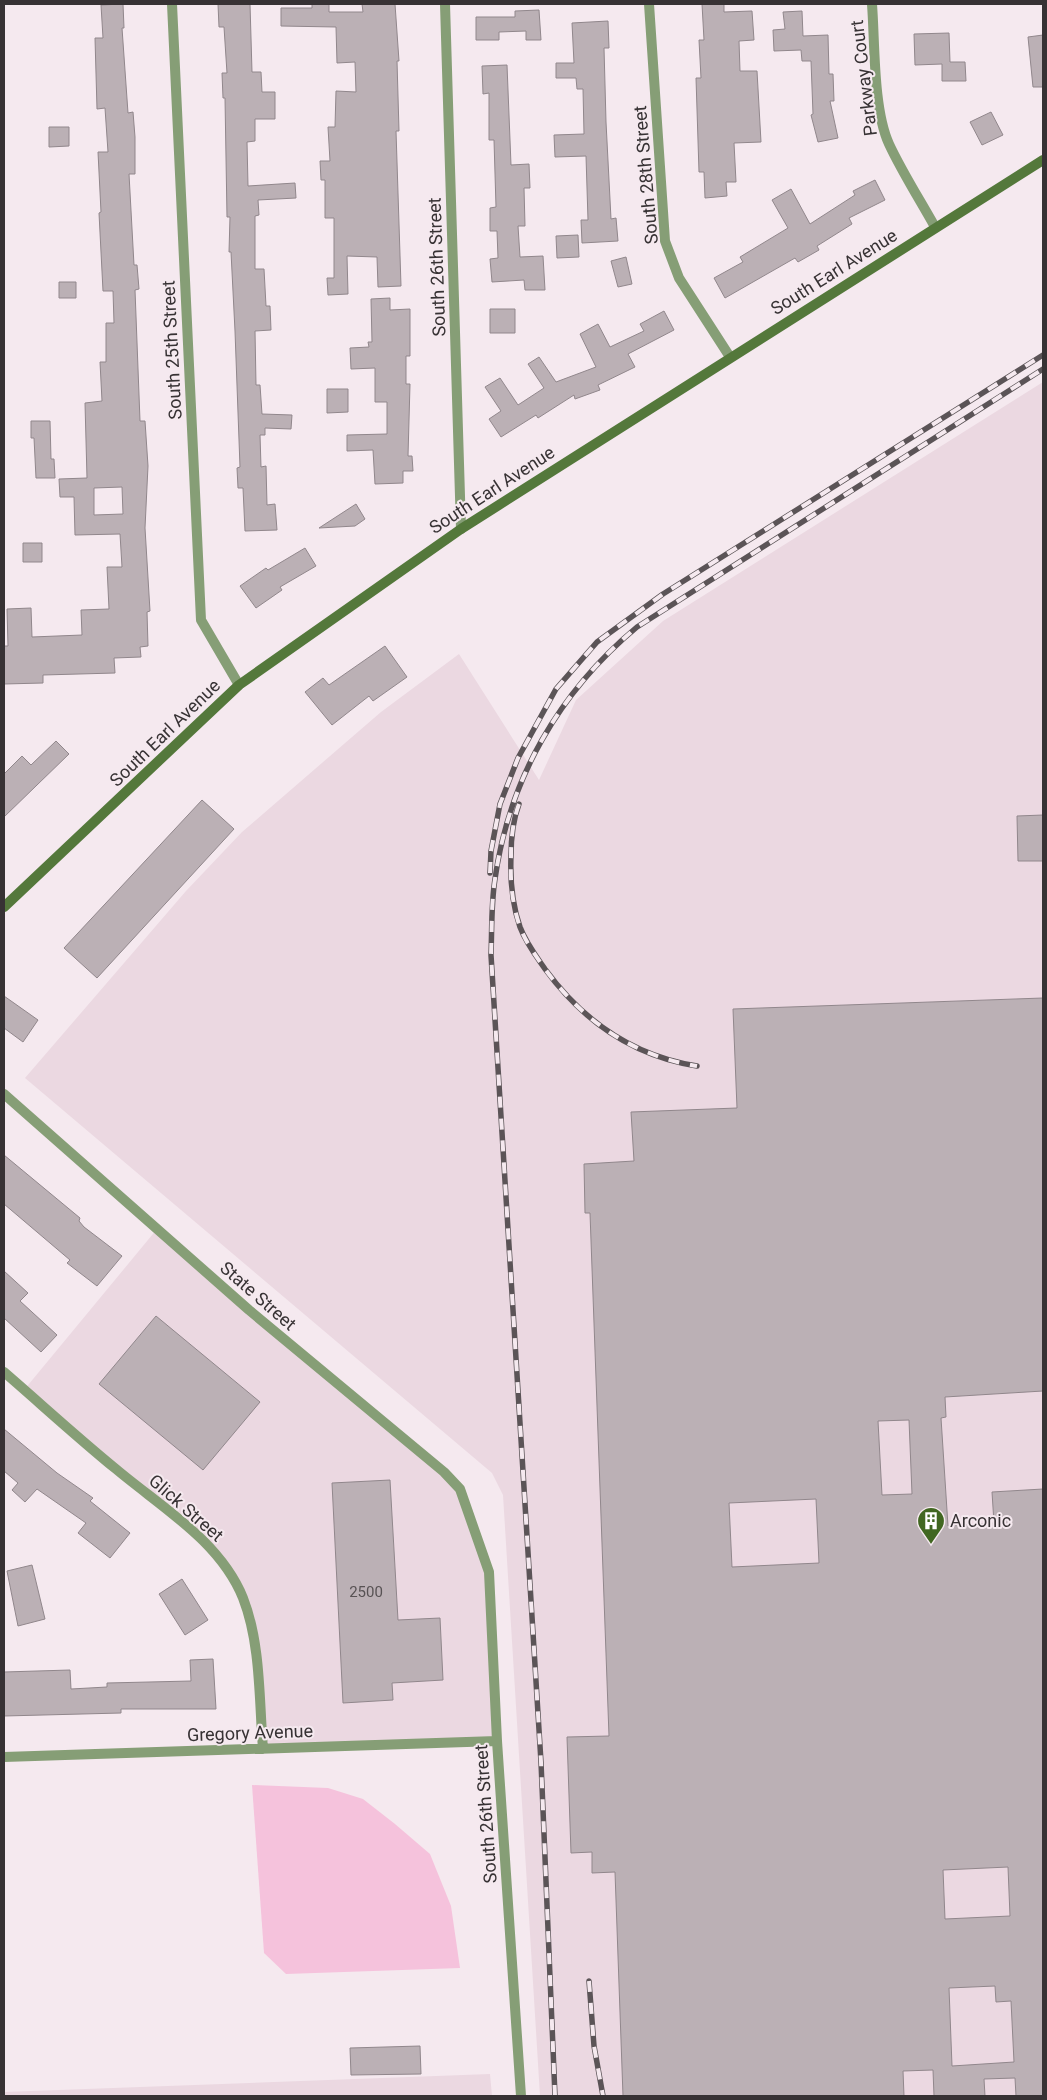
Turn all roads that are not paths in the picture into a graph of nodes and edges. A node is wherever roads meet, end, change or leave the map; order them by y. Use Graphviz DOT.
graph roads {
  1 [pos="172,4"];
  2 [pos="445,4"];
  3 [pos="649,4"];
  4 [pos="872,4"];
  5 [pos="1043,160"];
  6 [pos="935,227"];
  7 [pos="730,357"];
  8 [pos="461,529"];
  9 [pos="239,685"];
  10 [pos="4,907"];
  11 [pos="4,1094"];
  12 [pos="4,1372"];
  13 [pos="477,1531"];
  14 [pos="497,1741"];
  15 [pos="263,1748"];
  16 [pos="4,1757"];
  17 [pos="521,2096"];
  1 -- 9 [label="street, South 25th Street"];
  2 -- 8 [label="street, South 26th Street"];
  3 -- 7 [label="street, South 28th Street"];
  4 -- 6 [label="street, Parkway Court"];
  5 -- 6 [label="street, South Earl Avenue"];
  6 -- 7 [label="street, South Earl Avenue"];
  7 -- 8 [label="street, South Earl Avenue"];
  8 -- 9 [label="street, South Earl Avenue"];
  9 -- 10 [label="street, South Earl Avenue"];
  11 -- 13 [label="street, State Street"];
  12 -- 15 [label="street, Glick Street"];
  13 -- 14 [label="street, South 26th Street"];
  14 -- 15 [label="street, Gregory Avenue"];
  14 -- 17 [label="street, South 26th Street"];
  15 -- 16 [label="street, Gregory Avenue"];
}
